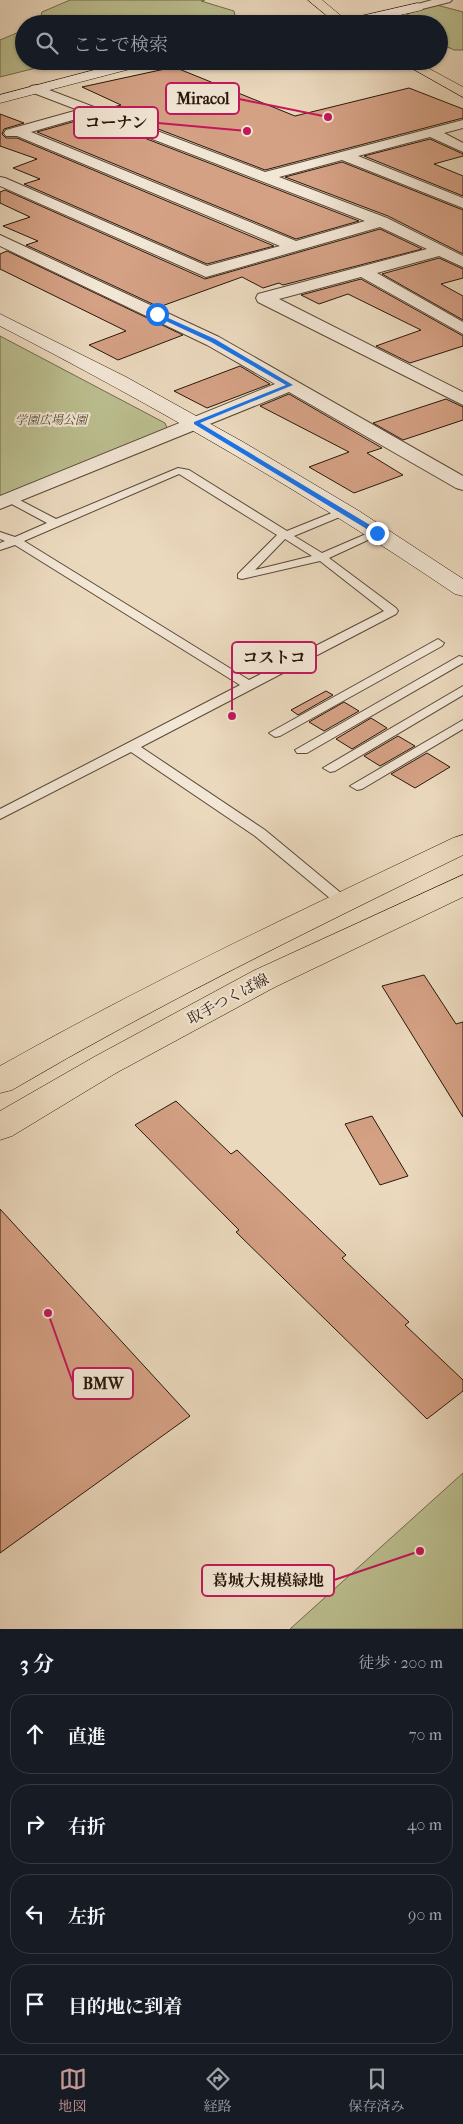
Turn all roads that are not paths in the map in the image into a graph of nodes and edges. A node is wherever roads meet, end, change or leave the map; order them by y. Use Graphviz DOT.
graph roads {
  1 [pos="446,0"];
  2 [pos="316,1"];
  3 [pos="418,7"];
  4 [pos="334,15"];
  5 [pos="384,15"];
  6 [pos="109,70"];
  7 [pos="421,70"];
  8 [pos="431,70"];
  9 [pos="463,84"];
  10 [pos="36,89"];
  11 [pos="463,93"];
  12 [pos="0,99"];
  13 [pos="92,110"];
  14 [pos="463,124"];
  15 [pos="18,131"];
  16 [pos="430,132"];
  17 [pos="0,136"];
  18 [pos="463,148"];
  19 [pos="344,156"];
  20 [pos="267,176"];
  21 [pos="0,181"];
  22 [pos="463,203"];
  23 [pos="382,221"];
  24 [pos="0,240"];
  25 [pos="295,246"];
  26 [pos="442,250"];
  27 [pos="463,262"];
  28 [pos="362,271"];
  29 [pos="0,319"];
  30 [pos="463,329"];
  31 [pos="290,385"];
  32 [pos="463,400"];
  33 [pos="196,423"];
  34 [pos="463,484"];
  35 [pos="5,501"];
  36 [pos="343,512"];
  37 [pos="55,523"];
  38 [pos="377,533"];
  39 [pos="0,534"];
  40 [pos="286,535"];
  41 [pos="17,540"];
  42 [pos="0,548"];
  43 [pos="322,558"];
  44 [pos="459,581"];
  45 [pos="438,643"];
  46 [pos="459,660"];
  47 [pos="248,685"];
  48 [pos="463,690"];
  49 [pos="463,724"];
  50 [pos="275,733"];
  51 [pos="130,746"];
  52 [pos="302,750"];
  53 [pos="330,768"];
  54 [pos="357,786"];
  55 [pos="0,815"];
  56 [pos="463,844"];
  57 [pos="463,886"];
  58 [pos="342,900"];
  59 [pos="0,1081"];
  60 [pos="0,1127"];
  1 -- 3 [label="street"];
  2 -- 4 [label="main road"];
  3 -- 5 [label="street"];
  6 -- 10 [label="street"];
  7 -- 11 [label="main road"];
  8 -- 9 [label="main road"];
  10 -- 12 [label="street"];
  10 -- 13 [label="street"];
  13 -- 15 [label="street"];
  13 -- 20 [label="street"];
  14 -- 16 [label="street"];
  15 -- 17 [label="street"];
  15 -- 25 [label="street"];
  16 -- 18 [label="street"];
  16 -- 19 [label="street"];
  19 -- 20 [label="street"];
  19 -- 22 [label="street"];
  20 -- 23 [label="street"];
  21 -- 25 [label="street"];
  23 -- 25 [label="street"];
  23 -- 26 [label="street"];
  24 -- 31 [label="street"];
  26 -- 27 [label="street"];
  26 -- 28 [label="street"];
  28 -- 30 [label="street"];
  28 -- 32 [label="street"];
  29 -- 33 [label="street"];
  31 -- 33 [label="street"];
  31 -- 34 [label="street"];
  33 -- 35 [label="street"];
  33 -- 36 [label="street"];
  35 -- 37 [label="lane"];
  36 -- 38 [label="street"];
  36 -- 40 [label="lane"];
  37 -- 40 [label="lane"];
  37 -- 41 [label="lane"];
  38 -- 43 [label="lane"];
  38 -- 44 [label="street"];
  39 -- 41 [label="lane"];
  40 -- 43 [label="lane"];
  40 -- 43 [label="lane"];
  41 -- 42 [label="lane"];
  41 -- 47 [label="lane"];
  43 -- 47 [label="lane"];
  45 -- 50 [label="lane"];
  46 -- 52 [label="lane"];
  47 -- 51 [label="lane"];
  48 -- 53 [label="lane"];
  49 -- 54 [label="lane"];
  51 -- 55 [label="lane"];
  51 -- 58 [label="lane"];
  56 -- 58 [label="main road"];
  57 -- 60 [label="main road, 取手つくば線"];
  58 -- 59 [label="main road"];
}
